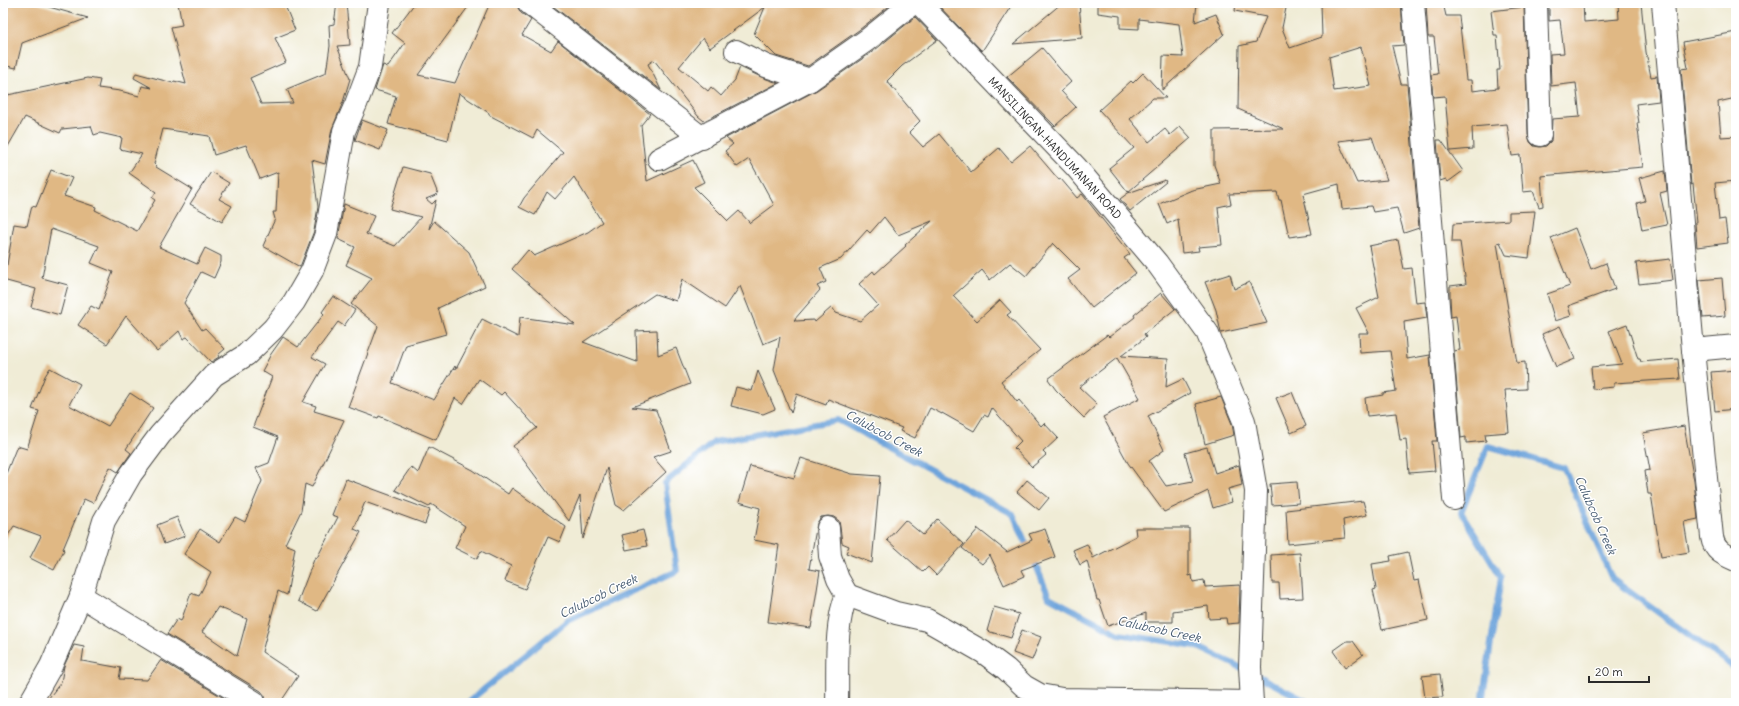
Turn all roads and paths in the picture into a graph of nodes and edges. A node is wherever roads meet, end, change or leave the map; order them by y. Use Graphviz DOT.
graph roads {
  1 [pos="379,3"];
  2 [pos="529,3"];
  3 [pos="913,3"];
  4 [pos="919,3"];
  5 [pos="1413,3"];
  6 [pos="1536,3"];
  7 [pos="1663,3"];
  8 [pos="736,51"];
  9 [pos="810,80"];
  10 [pos="1540,135"];
  11 [pos="702,138"];
  12 [pos="659,159"];
  13 [pos="1736,346"];
  14 [pos="1693,350"];
  15 [pos="1454,499"];
  16 [pos="828,528"];
  17 [pos="1736,560"];
  18 [pos="81,596"];
  19 [pos="847,596"];
  20 [pos="1252,701"];
  21 [pos="254,702"];
  22 [pos="30,703"];
  23 [pos="837,703"];
  1 -- 18 [label="street"];
  2 -- 11 [label="street"];
  3 -- 9 [label="street"];
  4 -- 20 [label="street, MANSILINGAN-HANDUMANAN ROAD"];
  5 -- 15 [label="street"];
  6 -- 10 [label="street"];
  7 -- 14 [label="street"];
  8 -- 9 [label="street"];
  9 -- 11 [label="street"];
  11 -- 12 [label="street"];
  13 -- 14 [label="street"];
  14 -- 17 [label="street"];
  16 -- 19 [label="street"];
  18 -- 21 [label="street"];
  18 -- 22 [label="street"];
  19 -- 20 [label="street"];
  19 -- 23 [label="street"];
}
